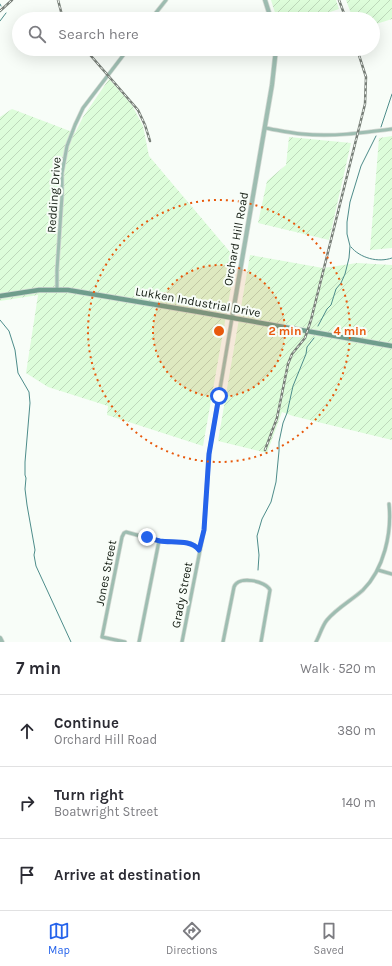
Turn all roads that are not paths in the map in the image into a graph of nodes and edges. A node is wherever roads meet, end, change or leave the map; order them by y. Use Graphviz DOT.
graph roads {
  1 [pos="166,0"];
  2 [pos="265,0"];
  3 [pos="157,12"];
  4 [pos="269,12"];
  5 [pos="123,56"];
  6 [pos="275,56"];
  7 [pos="265,128"];
  8 [pos="392,129"];
  9 [pos="57,289"];
  10 [pos="0,296"];
  11 [pos="232,318"];
  12 [pos="392,346"];
  13 [pos="389,504"];
  14 [pos="391,535"];
  15 [pos="159,541"];
  16 [pos="199,550"];
  17 [pos="378,570"];
  18 [pos="392,574"];
  19 [pos="0,638"];
  20 [pos="2,642"];
  21 [pos="125,642"];
  22 [pos="139,642"];
  23 [pos="182,642"];
  24 [pos="223,642"];
  25 [pos="261,642"];
  26 [pos="316,642"];
  1 -- 3 [label="street"];
  2 -- 4 [label="street"];
  5 -- 9 [label="street, Redding Drive"];
  6 -- 7 [label="street, Orchard Hill Road"];
  7 -- 8 [label="street"];
  7 -- 11 [label="street, Orchard Hill Road"];
  9 -- 10 [label="main road, Lukken Industrial Drive"];
  9 -- 11 [label="main road, Lukken Industrial Drive"];
  11 -- 12 [label="main road, Lukken Industrial Drive"];
  11 -- 16 [label="street, Orchard Hill Road"];
  13 -- 14 [label="street"];
  14 -- 17 [label="street"];
  15 -- 16 [label="street"];
  15 -- 21 [label="street, Jones Street"];
  15 -- 22 [label="street"];
  16 -- 23 [label="street, Grady Street"];
  17 -- 18 [label="street"];
  17 -- 26 [label="street"];
  19 -- 20 [label="street"];
  24 -- 25 [label="street"];
}
